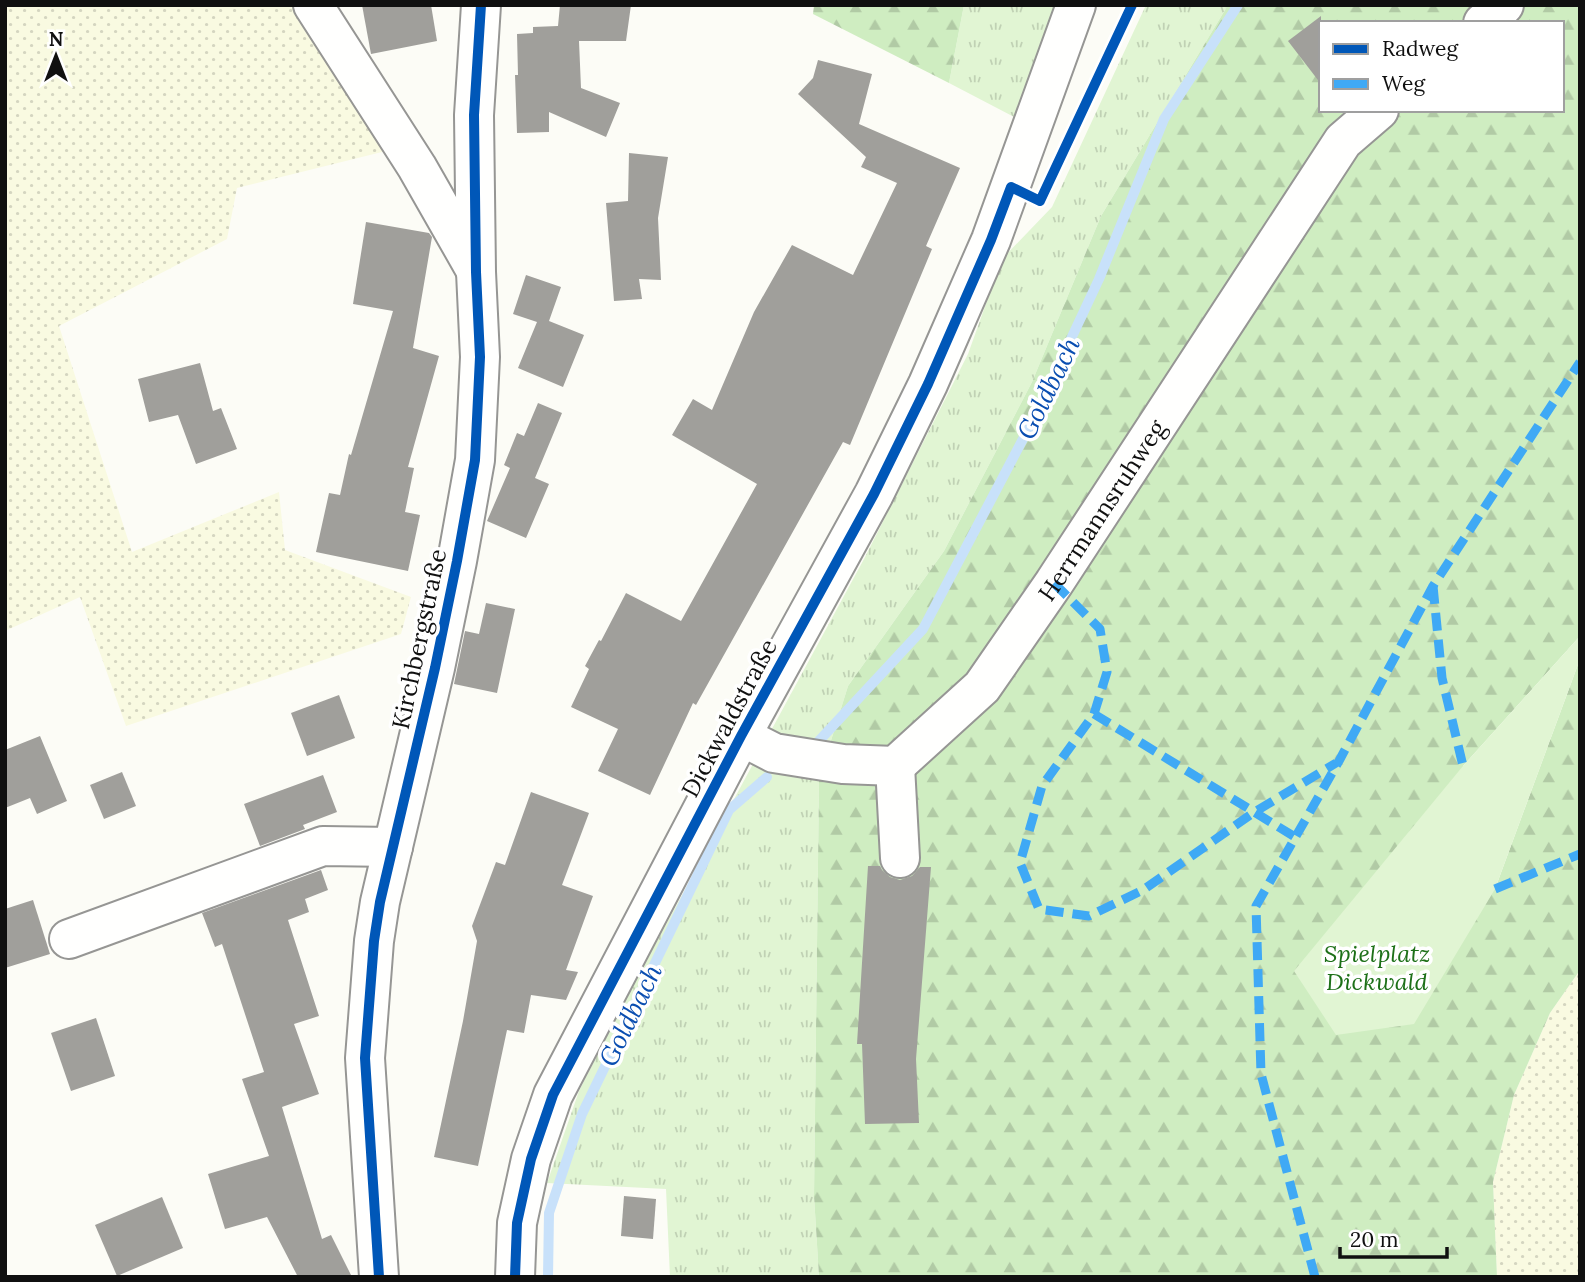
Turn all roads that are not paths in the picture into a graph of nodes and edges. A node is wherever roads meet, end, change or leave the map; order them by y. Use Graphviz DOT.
graph roads {
  1 [pos="313,5"];
  2 [pos="481,5"];
  3 [pos="1076,5"];
  4 [pos="1504,5"];
  5 [pos="1485,21"];
  6 [pos="1377,112"];
  7 [pos="476,272"];
  8 [pos="741,736"];
  9 [pos="895,766"];
  10 [pos="393,847"];
  11 [pos="900,858"];
  12 [pos="69,939"];
  13 [pos="380,1277"];
  14 [pos="515,1277"];
  1 -- 7 [label="street"];
  2 -- 7 [label="street, Kirchbergstraße"];
  3 -- 8 [label="street, Dickwaldstraße"];
  4 -- 5 [label="street"];
  6 -- 9 [label="street, Herrmannsruhweg"];
  7 -- 10 [label="street, Kirchbergstraße"];
  8 -- 9 [label="street"];
  8 -- 14 [label="street, Dickwaldstraße"];
  9 -- 11 [label="street"];
  10 -- 12 [label="street"];
  10 -- 13 [label="street, Kirchbergstraße"];
}
